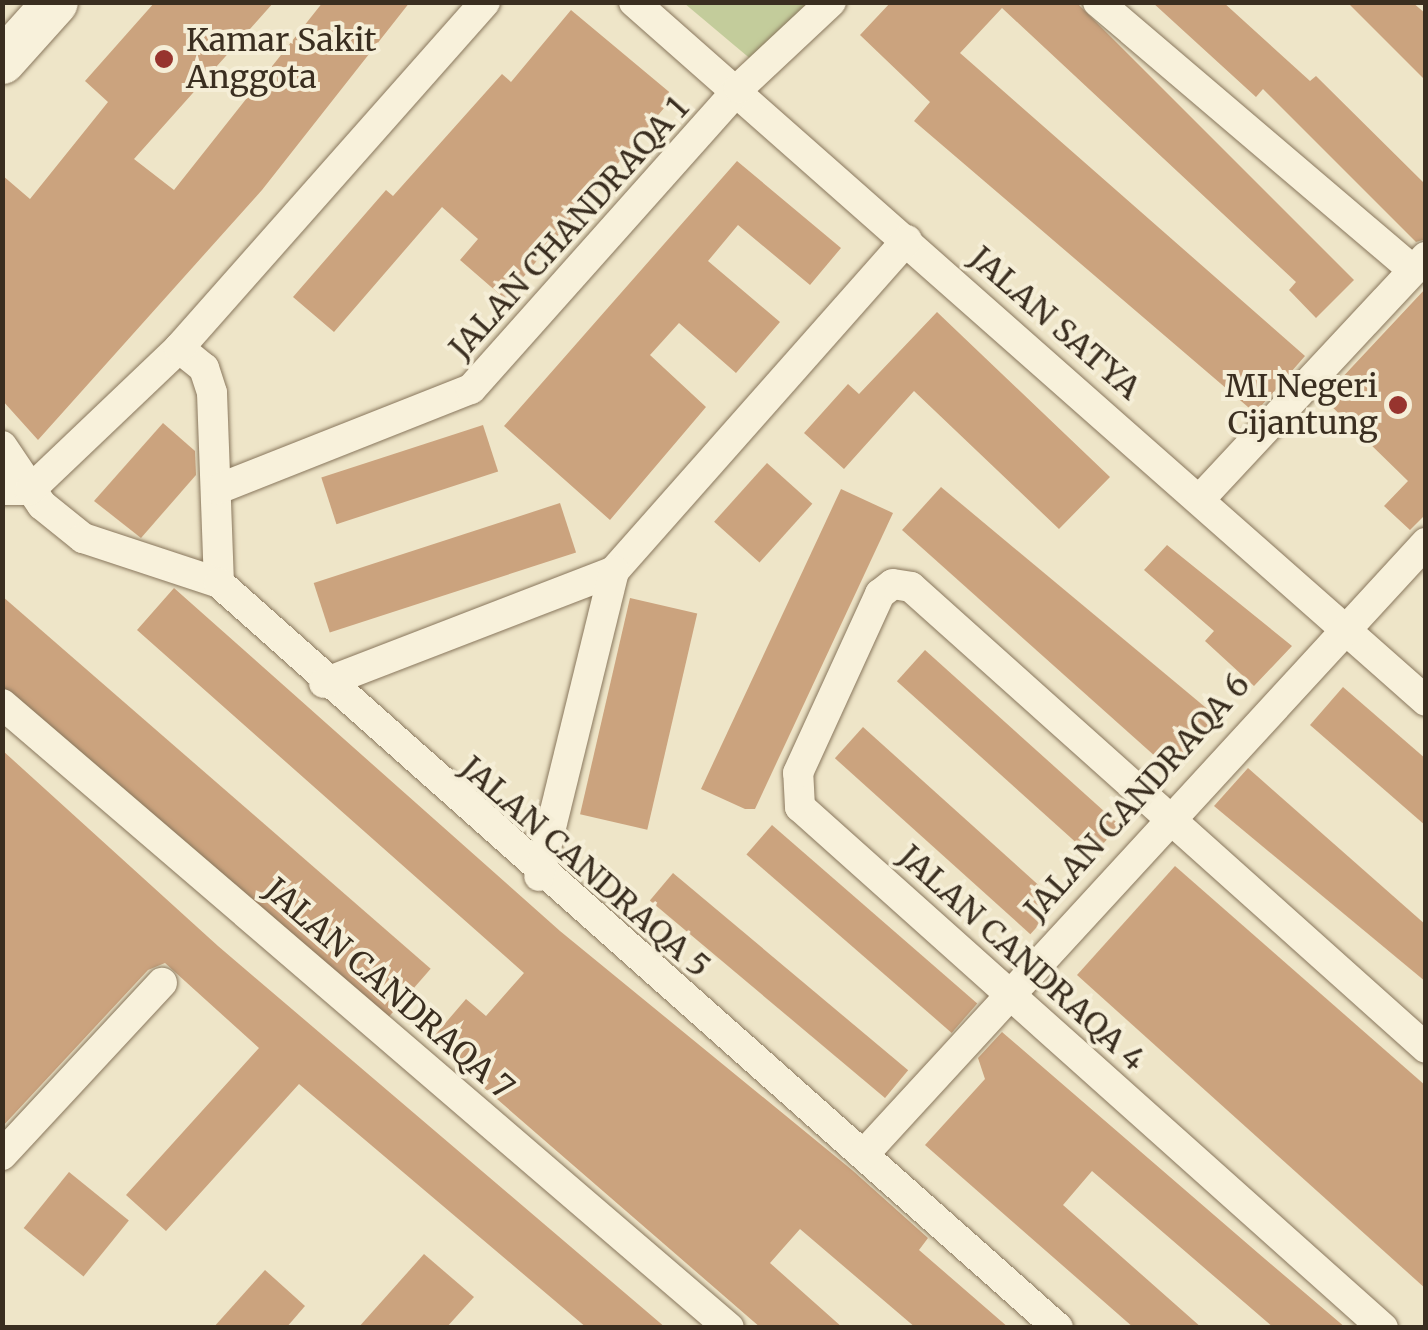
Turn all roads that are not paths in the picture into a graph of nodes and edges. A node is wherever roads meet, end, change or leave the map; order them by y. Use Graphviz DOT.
graph roads {
  1 [pos="55,2"];
  2 [pos="485,2"];
  3 [pos="634,2"];
  4 [pos="830,2"];
  5 [pos="1098,2"];
  6 [pos="2,62"];
  7 [pos="740,88"];
  8 [pos="907,240"];
  9 [pos="1419,264"];
  10 [pos="179,348"];
  11 [pos="17,479"];
  12 [pos="218,489"];
  13 [pos="1201,498"];
  14 [pos="1426,543"];
  15 [pos="614,571"];
  16 [pos="219,583"];
  17 [pos="1343,624"];
  18 [pos="324,683"];
  19 [pos="1426,700"];
  20 [pos="2,704"];
  21 [pos="1166,816"];
  22 [pos="539,876"];
  23 [pos="162,983"];
  24 [pos="1007,992"];
  25 [pos="1426,1048"];
  26 [pos="864,1153"];
  27 [pos="2,1156"];
  28 [pos="730,1328"];
  29 [pos="1058,1328"];
  30 [pos="1383,1328"];
  1 -- 6 [label="main road"];
  2 -- 10 [label="street"];
  3 -- 7 [label="street, JALAN SATYA"];
  4 -- 7 [label="street, JALAN CHANDRAQA 1"];
  5 -- 9 [label="street"];
  7 -- 8 [label="street, JALAN SATYA"];
  7 -- 12 [label="street, JALAN CHANDRAQA 1"];
  8 -- 13 [label="street, JALAN SATYA"];
  8 -- 15 [label="street"];
  9 -- 13 [label="street"];
  10 -- 11 [label="street"];
  10 -- 12 [label="street"];
  11 -- 16 [label="street, JALAN CANDRAQA 5"];
  12 -- 16 [label="street"];
  13 -- 17 [label="street, JALAN SATYA"];
  14 -- 17 [label="street, JALAN CANDRAQA 6"];
  15 -- 18 [label="street"];
  15 -- 22 [label="street"];
  16 -- 18 [label="street, JALAN CANDRAQA 5"];
  17 -- 19 [label="street, JALAN SATYA"];
  17 -- 21 [label="street, JALAN CANDRAQA 6"];
  18 -- 22 [label="street, JALAN CANDRAQA 5"];
  20 -- 28 [label="street, JALAN CANDRAQA 7"];
  21 -- 24 [label="street, JALAN CANDRAQA 6"];
  21 -- 24 [label="street, JALAN CANDRAQA 4"];
  21 -- 25 [label="street"];
  22 -- 26 [label="street, JALAN CANDRAQA 5"];
  23 -- 27 [label="street"];
  24 -- 26 [label="street, JALAN CANDRAQA 6"];
  24 -- 30 [label="street, JALAN CANDRAQA 4"];
  26 -- 29 [label="street, JALAN CANDRAQA 5"];
}
